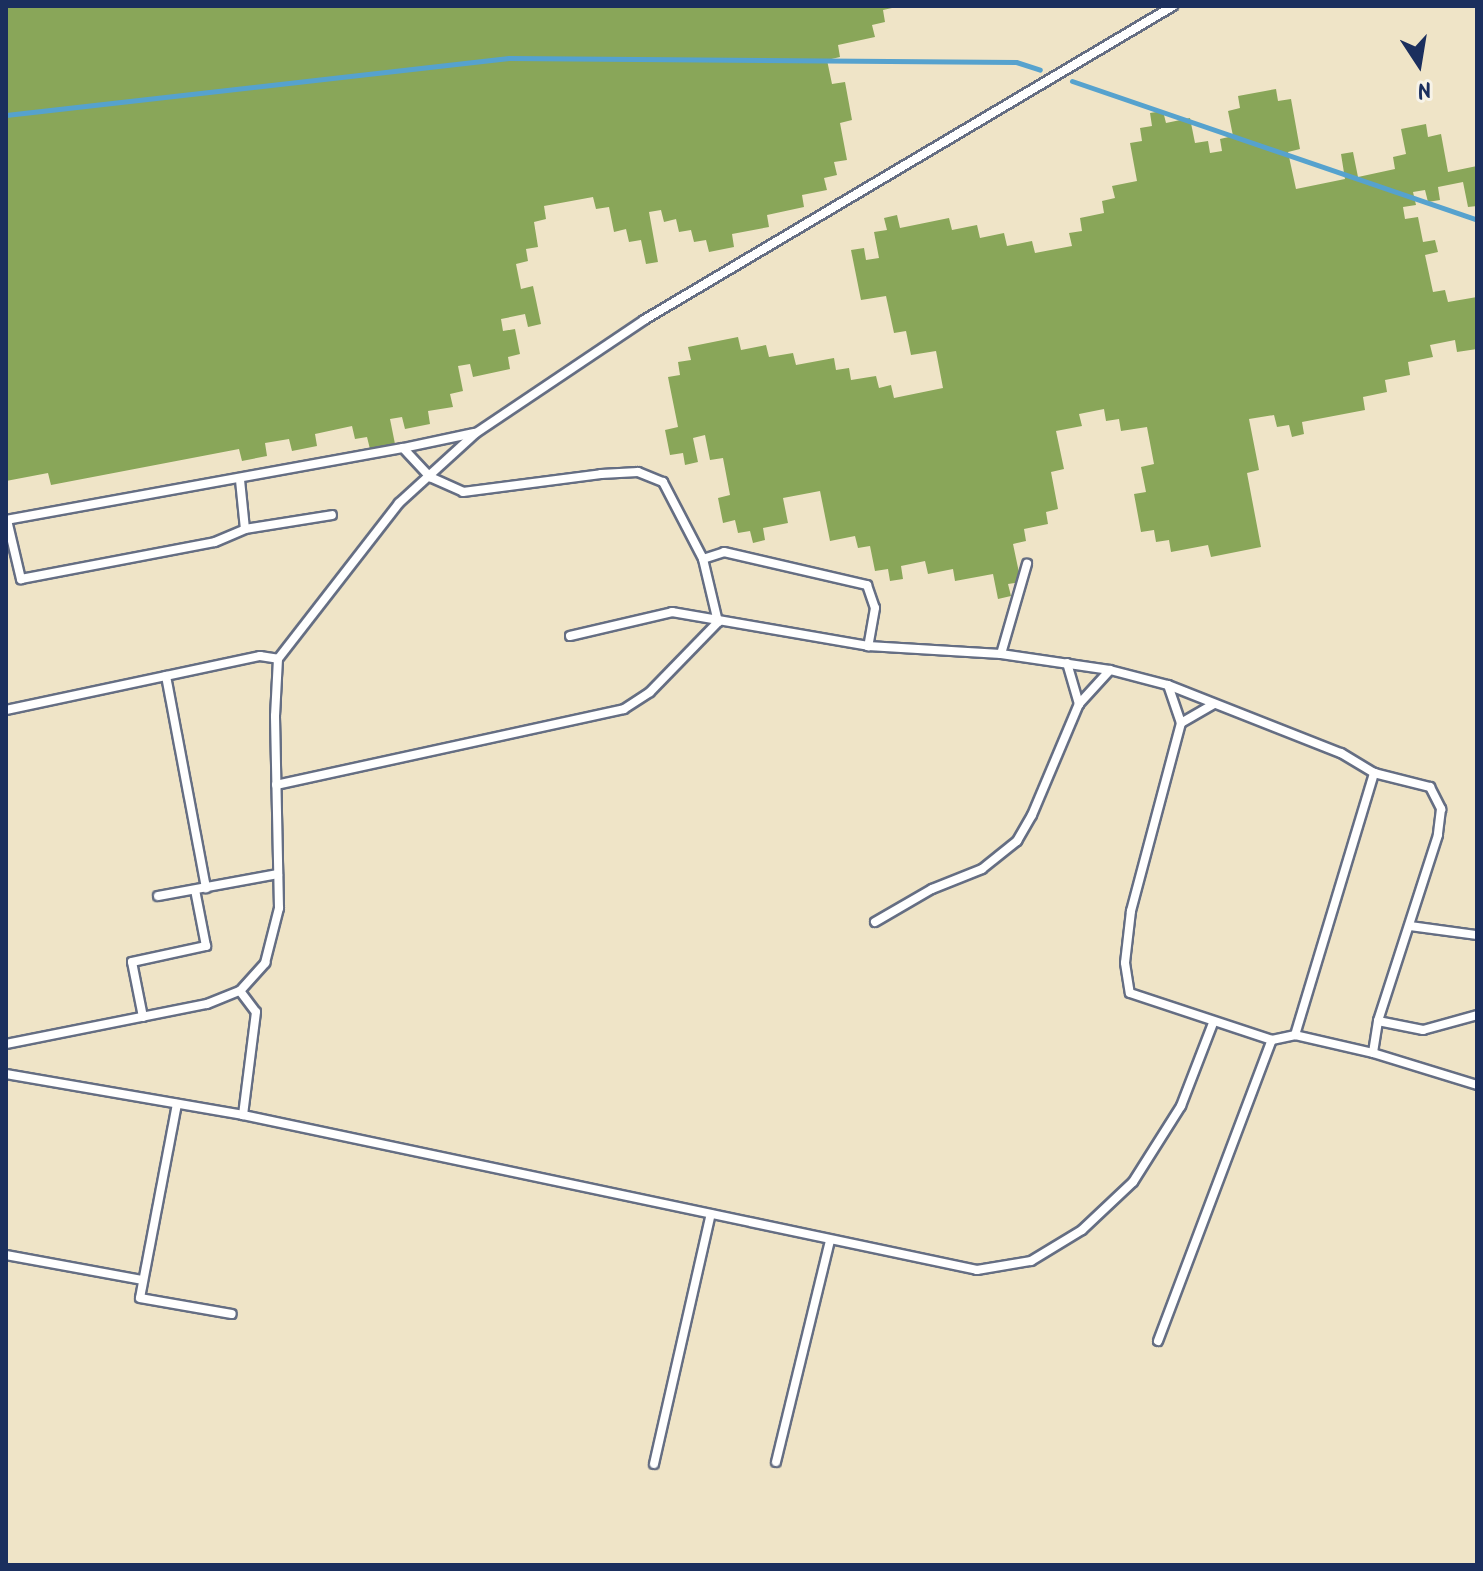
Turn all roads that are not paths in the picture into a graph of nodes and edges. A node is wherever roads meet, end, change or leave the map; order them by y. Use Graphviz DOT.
graph roads {
  1 [pos="1173,6"];
  2 [pos="476,433"];
  3 [pos="403,448"];
  4 [pos="430,477"];
  5 [pos="240,480"];
  6 [pos="332,515"];
  7 [pos="6,520"];
  8 [pos="245,529"];
  9 [pos="703,559"];
  10 [pos="1027,564"];
  11 [pos="718,622"];
  12 [pos="570,636"];
  13 [pos="868,646"];
  14 [pos="1001,654"];
  15 [pos="278,659"];
  16 [pos="1067,663"];
  17 [pos="1110,670"];
  18 [pos="166,676"];
  19 [pos="1168,685"];
  20 [pos="1079,704"];
  21 [pos="1214,704"];
  22 [pos="6,710"];
  23 [pos="1181,723"];
  24 [pos="1374,773"];
  25 [pos="276,785"];
  26 [pos="278,874"];
  27 [pos="206,888"];
  28 [pos="195,890"];
  29 [pos="158,896"];
  30 [pos="875,922"];
  31 [pos="1410,926"];
  32 [pos="1477,935"];
  33 [pos="240,991"];
  34 [pos="1477,1015"];
  35 [pos="143,1017"];
  36 [pos="1378,1021"];
  37 [pos="1213,1023"];
  38 [pos="1295,1035"];
  39 [pos="1272,1040"];
  40 [pos="6,1044"];
  41 [pos="1373,1053"];
  42 [pos="6,1074"];
  43 [pos="1477,1085"];
  44 [pos="177,1104"];
  45 [pos="243,1115"];
  46 [pos="711,1214"];
  47 [pos="830,1240"];
  48 [pos="6,1255"];
  49 [pos="142,1280"];
  50 [pos="232,1314"];
  51 [pos="1158,1341"];
  52 [pos="776,1462"];
  53 [pos="654,1464"];
  1 -- 2 [label="lane"];
  2 -- 3 [label="lane"];
  2 -- 4 [label="lane"];
  3 -- 4 [label="lane"];
  3 -- 5 [label="lane"];
  4 -- 9 [label="lane"];
  4 -- 15 [label="lane"];
  5 -- 7 [label="lane"];
  5 -- 8 [label="lane"];
  6 -- 8 [label="lane"];
  7 -- 8 [label="lane"];
  9 -- 11 [label="lane"];
  9 -- 13 [label="lane"];
  10 -- 14 [label="lane"];
  11 -- 12 [label="lane"];
  11 -- 13 [label="lane"];
  11 -- 25 [label="lane"];
  13 -- 14 [label="lane"];
  14 -- 16 [label="lane"];
  15 -- 18 [label="lane"];
  15 -- 25 [label="lane"];
  16 -- 17 [label="lane"];
  16 -- 20 [label="lane"];
  17 -- 19 [label="lane"];
  17 -- 20 [label="lane"];
  18 -- 22 [label="lane"];
  18 -- 27 [label="lane"];
  19 -- 21 [label="lane"];
  19 -- 23 [label="lane"];
  20 -- 30 [label="lane"];
  21 -- 23 [label="lane"];
  21 -- 24 [label="lane"];
  23 -- 37 [label="lane"];
  24 -- 31 [label="lane"];
  24 -- 38 [label="lane"];
  25 -- 26 [label="lane"];
  26 -- 27 [label="lane"];
  26 -- 33 [label="lane"];
  27 -- 28 [label="lane"];
  28 -- 29 [label="lane"];
  28 -- 35 [label="lane"];
  31 -- 32 [label="lane"];
  31 -- 36 [label="lane"];
  33 -- 35 [label="lane"];
  33 -- 45 [label="lane"];
  34 -- 36 [label="lane"];
  35 -- 40 [label="lane"];
  36 -- 41 [label="lane"];
  37 -- 39 [label="lane"];
  37 -- 47 [label="lane"];
  38 -- 39 [label="lane"];
  38 -- 41 [label="lane"];
  39 -- 51 [label="lane"];
  41 -- 43 [label="lane"];
  42 -- 44 [label="lane"];
  44 -- 45 [label="lane"];
  44 -- 49 [label="lane"];
  45 -- 46 [label="lane"];
  46 -- 47 [label="lane"];
  46 -- 53 [label="lane"];
  47 -- 52 [label="lane"];
  48 -- 49 [label="lane"];
  49 -- 50 [label="lane"];
}
